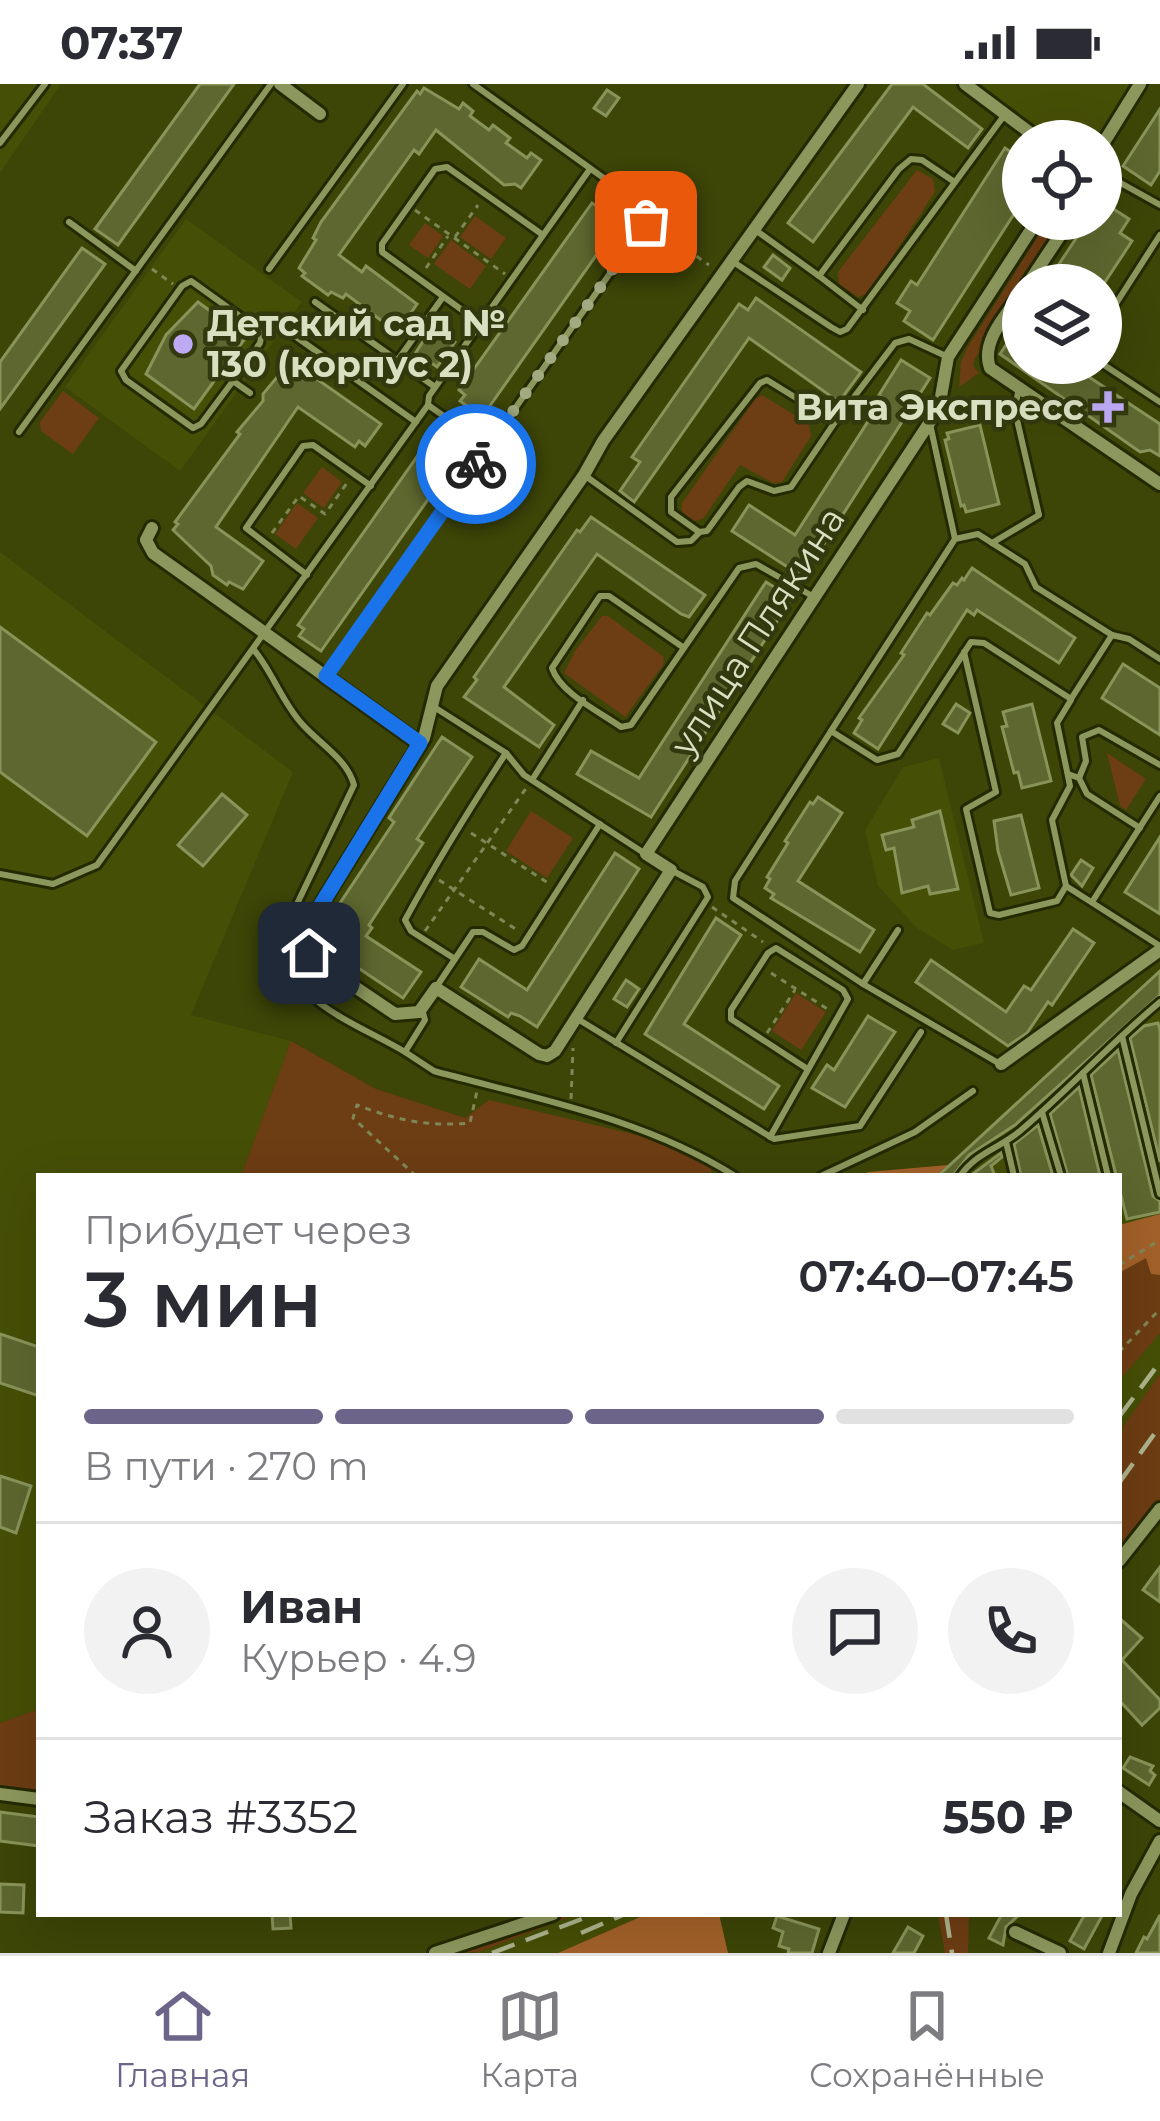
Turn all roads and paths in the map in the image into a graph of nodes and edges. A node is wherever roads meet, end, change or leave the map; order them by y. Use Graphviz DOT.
graph roads {
  1 [pos="45,84"];
  2 [pos="271,84"];
  3 [pos="280,84"];
  4 [pos="403,84"];
  5 [pos="473,84"];
  6 [pos="858,84"];
  7 [pos="965,84"];
  8 [pos="1141,84"];
  9 [pos="320,114"];
  10 [pos="1005,114"];
  11 [pos="1013,120"];
  12 [pos="1118,120"];
  13 [pos="0,142"];
  14 [pos="590,169"];
  15 [pos="953,182"];
  16 [pos="1122,184"];
  17 [pos="485,194"];
  18 [pos="1160,205"];
  19 [pos="409,206"];
  20 [pos="646,222"];
  21 [pos="69,223"];
  22 [pos="754,229"];
  23 [pos="543,235"];
  24 [pos="1160,235"];
  25 [pos="452,237"];
  26 [pos="1024,240"];
  27 [pos="732,261"];
  28 [pos="142,262"];
  29 [pos="269,269"];
  30 [pos="136,271"];
  31 [pos="722,274"];
  32 [pos="819,276"];
  33 [pos="418,279"];
  34 [pos="512,279"];
  35 [pos="180,289"];
  36 [pos="1122,294"];
  37 [pos="443,297"];
  38 [pos="315,302"];
  39 [pos="863,310"];
  40 [pos="480,323"];
  41 [pos="1002,323"];
  42 [pos="292,334"];
  43 [pos="948,357"];
  44 [pos="398,361"];
  45 [pos="1122,377"];
  46 [pos="1002,379"];
  47 [pos="232,381"];
  48 [pos="1010,384"];
  49 [pos="435,387"];
  50 [pos="1019,390"];
  51 [pos="250,393"];
  52 [pos="1160,402"];
  53 [pos="428,405"];
  54 [pos="416,422"];
  55 [pos="835,422"];
  56 [pos="929,422"];
  57 [pos="20,432"];
  58 [pos="488,447"];
  59 [pos="354,474"];
  60 [pos="584,475"];
  61 [pos="1160,484"];
  62 [pos="371,486"];
  63 [pos="152,528"];
  64 [pos="699,532"];
  65 [pos="955,539"];
  66 [pos="992,543"];
  67 [pos="264,544"];
  68 [pos="307,575"];
  69 [pos="814,597"];
  70 [pos="266,634"];
  71 [pos="1112,635"];
  72 [pos="684,648"];
  73 [pos="254,650"];
  74 [pos="964,652"];
  75 [pos="1160,659"];
  76 [pos="326,676"];
  77 [pos="1071,699"];
  78 [pos="583,700"];
  79 [pos="431,705"];
  80 [pos="832,731"];
  81 [pos="420,743"];
  82 [pos="506,753"];
  83 [pos="1160,765"];
  84 [pos="1068,774"];
  85 [pos="1079,778"];
  86 [pos="532,780"];
  87 [pos="1160,796"];
  88 [pos="600,824"];
  89 [pos="459,825"];
  90 [pos="1140,828"];
  91 [pos="487,843"];
  92 [pos="646,854"];
  93 [pos="671,870"];
  94 [pos="0,874"];
  95 [pos="433,876"];
  96 [pos="1066,886"];
  97 [pos="454,890"];
  98 [pos="559,890"];
  99 [pos="705,902"];
  100 [pos="1092,902"];
  101 [pos="898,930"];
  102 [pos="421,937"];
  103 [pos="528,938"];
  104 [pos="1160,948"];
  105 [pos="768,953"];
  106 [pos="455,958"];
  107 [pos="760,966"];
  108 [pos="863,984"];
  109 [pos="436,988"];
  110 [pos="796,989"];
  111 [pos="1160,1002"];
  112 [pos="422,1009"];
  113 [pos="838,1016"];
  114 [pos="573,1023"];
  115 [pos="921,1032"];
  116 [pos="1122,1036"];
  117 [pos="763,1040"];
  118 [pos="616,1043"];
  119 [pos="405,1052"];
  120 [pos="1001,1064"];
  121 [pos="806,1068"];
  122 [pos="1083,1072"];
  123 [pos="478,1083"];
  124 [pos="973,1091"];
  125 [pos="571,1108"];
  126 [pos="1042,1112"];
  127 [pos="770,1137"];
  128 [pos="1006,1142"];
  129 [pos="413,1173"];
  130 [pos="730,1173"];
  131 [pos="827,1173"];
  132 [pos="963,1173"];
  133 [pos="1013,1173"];
  134 [pos="1060,1173"];
  135 [pos="1107,1173"];
  136 [pos="1160,1194"];
  137 [pos="1160,1240"];
  138 [pos="1122,1263"];
  139 [pos="1160,1310"];
  140 [pos="1122,1349"];
  141 [pos="1160,1509"];
  142 [pos="1122,1557"];
  143 [pos="0,1794"];
  144 [pos="1122,1794"];
  145 [pos="36,1798"];
  146 [pos="1160,1821"];
  147 [pos="1160,1841"];
  148 [pos="544,1917"];
  149 [pos="843,1917"];
  150 [pos="1015,1932"];
  151 [pos="435,1953"];
  152 [pos="829,1953"];
  153 [pos="1060,1953"];
  154 [pos="1109,1953"];
  1 -- 13 [label="lane"];
  2 -- 28 [label="lane"];
  3 -- 9 [label="street"];
  4 -- 29 [label="lane"];
  5 -- 14 [label="lane"];
  6 -- 22 [label="street"];
  7 -- 10 [label="street"];
  8 -- 12 [label="street"];
  10 -- 11 [label="street"];
  10 -- 15 [label="lane"];
  14 -- 20 [label="lane"];
  14 -- 23 [label="lane"];
  15 -- 32 [label="lane"];
  15 -- 39 [label="lane"];
  16 -- 18 [label="lane"];
  17 -- 19 [label="lane"];
  17 -- 23 [label="lane"];
  17 -- 25 [label="path"];
  19 -- 25 [label="path"];
  19 -- 33 [label="lane"];
  20 -- 31 [label="path"];
  20 -- 58 [label="lane"];
  21 -- 30 [label="lane"];
  22 -- 27 [label="street"];
  22 -- 32 [label="lane"];
  23 -- 34 [label="lane"];
  24 -- 36 [label="lane"];
  25 -- 33 [label="path"];
  25 -- 34 [label="path"];
  26 -- 43 [label="street, улица Плякина"];
  27 -- 31 [label="street"];
  27 -- 39 [label="lane"];
  28 -- 30 [label="lane"];
  28 -- 35 [label="path"];
  30 -- 57 [label="lane"];
  31 -- 60 [label="street"];
  32 -- 39 [label="lane"];
  33 -- 37 [label="lane"];
  34 -- 40 [label="lane"];
  35 -- 47 [label="lane"];
  35 -- 47 [label="lane"];
  37 -- 40 [label="lane"];
  37 -- 44 [label="lane"];
  38 -- 44 [label="lane"];
  40 -- 49 [label="lane"];
  41 -- 46 [label="street"];
  42 -- 54 [label="lane"];
  43 -- 55 [label="lane"];
  43 -- 56 [label="street, улица Плякина"];
  44 -- 49 [label="lane"];
  45 -- 52 [label="lane"];
  47 -- 51 [label="lane"];
  48 -- 50 [label="street"];
  49 -- 53 [label="lane"];
  50 -- 61 [label="street"];
  50 -- 66 [label="lane"];
  53 -- 54 [label="lane"];
  53 -- 58 [label="lane"];
  54 -- 62 [label="lane"];
  55 -- 64 [label="lane"];
  55 -- 64 [label="lane"];
  56 -- 65 [label="lane"];
  56 -- 69 [label="street, улица Плякина"];
  58 -- 76 [label="lane"];
  59 -- 62 [label="lane"];
  59 -- 67 [label="path"];
  59 -- 67 [label="lane"];
  60 -- 64 [label="lane"];
  60 -- 79 [label="street"];
  62 -- 68 [label="lane"];
  63 -- 70 [label="street"];
  65 -- 66 [label="lane"];
  65 -- 80 [label="lane"];
  66 -- 71 [label="lane"];
  67 -- 68 [label="lane"];
  68 -- 70 [label="lane"];
  69 -- 72 [label="lane"];
  69 -- 92 [label="street, улица Плякина"];
  70 -- 73 [label="lane"];
  70 -- 76 [label="street"];
  71 -- 75 [label="lane"];
  71 -- 77 [label="lane"];
  72 -- 78 [label="lane"];
  72 -- 78 [label="lane"];
  73 -- 94 [label="lane"];
  73 -- 119 [label="lane"];
  74 -- 77 [label="lane"];
  74 -- 80 [label="lane"];
  74 -- 96 [label="lane"];
  76 -- 81 [label="street"];
  77 -- 84 [label="lane"];
  78 -- 86 [label="lane"];
  79 -- 81 [label="street"];
  79 -- 82 [label="lane"];
  80 -- 108 [label="lane"];
  81 -- 112 [label="street"];
  82 -- 86 [label="lane"];
  82 -- 89 [label="lane"];
  83 -- 85 [label="lane"];
  84 -- 85 [label="lane"];
  84 -- 96 [label="lane"];
  85 -- 90 [label="lane"];
  86 -- 88 [label="lane"];
  86 -- 91 [label="path"];
  87 -- 90 [label="lane"];
  88 -- 92 [label="lane"];
  88 -- 98 [label="lane"];
  89 -- 91 [label="path"];
  89 -- 95 [label="lane"];
  90 -- 100 [label="lane"];
  91 -- 97 [label="path"];
  91 -- 98 [label="path"];
  92 -- 93 [label="street"];
  93 -- 99 [label="lane"];
  93 -- 114 [label="street"];
  95 -- 97 [label="path"];
  95 -- 102 [label="lane"];
  96 -- 100 [label="lane"];
  97 -- 102 [label="path"];
  97 -- 103 [label="path"];
  98 -- 103 [label="lane"];
  99 -- 105 [label="path"];
  99 -- 118 [label="lane"];
  100 -- 104 [label="lane"];
  101 -- 108 [label="lane"];
  102 -- 106 [label="lane"];
  103 -- 106 [label="lane"];
  104 -- 120 [label="street"];
  105 -- 107 [label="lane"];
  105 -- 113 [label="lane"];
  106 -- 109 [label="lane"];
  107 -- 110 [label="path"];
  107 -- 117 [label="lane"];
  108 -- 120 [label="lane"];
  109 -- 112 [label="street"];
  109 -- 114 [label="street"];
  110 -- 113 [label="path"];
  110 -- 117 [label="path"];
  111 -- 116 [label="lane"];
  112 -- 119 [label="lane"];
  113 -- 121 [label="lane"];
  114 -- 118 [label="lane"];
  114 -- 125 [label="path"];
  115 -- 127 [label="lane"];
  116 -- 122 [label="lane"];
  116 -- 136 [label="lane"];
  117 -- 121 [label="lane"];
  118 -- 127 [label="lane"];
  119 -- 123 [label="lane"];
  121 -- 127 [label="lane"];
  122 -- 126 [label="lane"];
  122 -- 135 [label="lane"];
  123 -- 125 [label="lane"];
  123 -- 129 [label="path"];
  124 -- 131 [label="lane"];
  125 -- 130 [label="lane"];
  126 -- 128 [label="lane"];
  126 -- 134 [label="lane"];
  128 -- 132 [label="lane"];
  128 -- 133 [label="lane"];
  137 -- 138 [label="path"];
  139 -- 140 [label="path"];
  141 -- 142 [label="street"];
  143 -- 145 [label="street"];
  144 -- 146 [label="street"];
  147 -- 154 [label="street"];
  148 -- 151 [label="street"];
  149 -- 152 [label="street"];
  150 -- 153 [label="street"];
}
